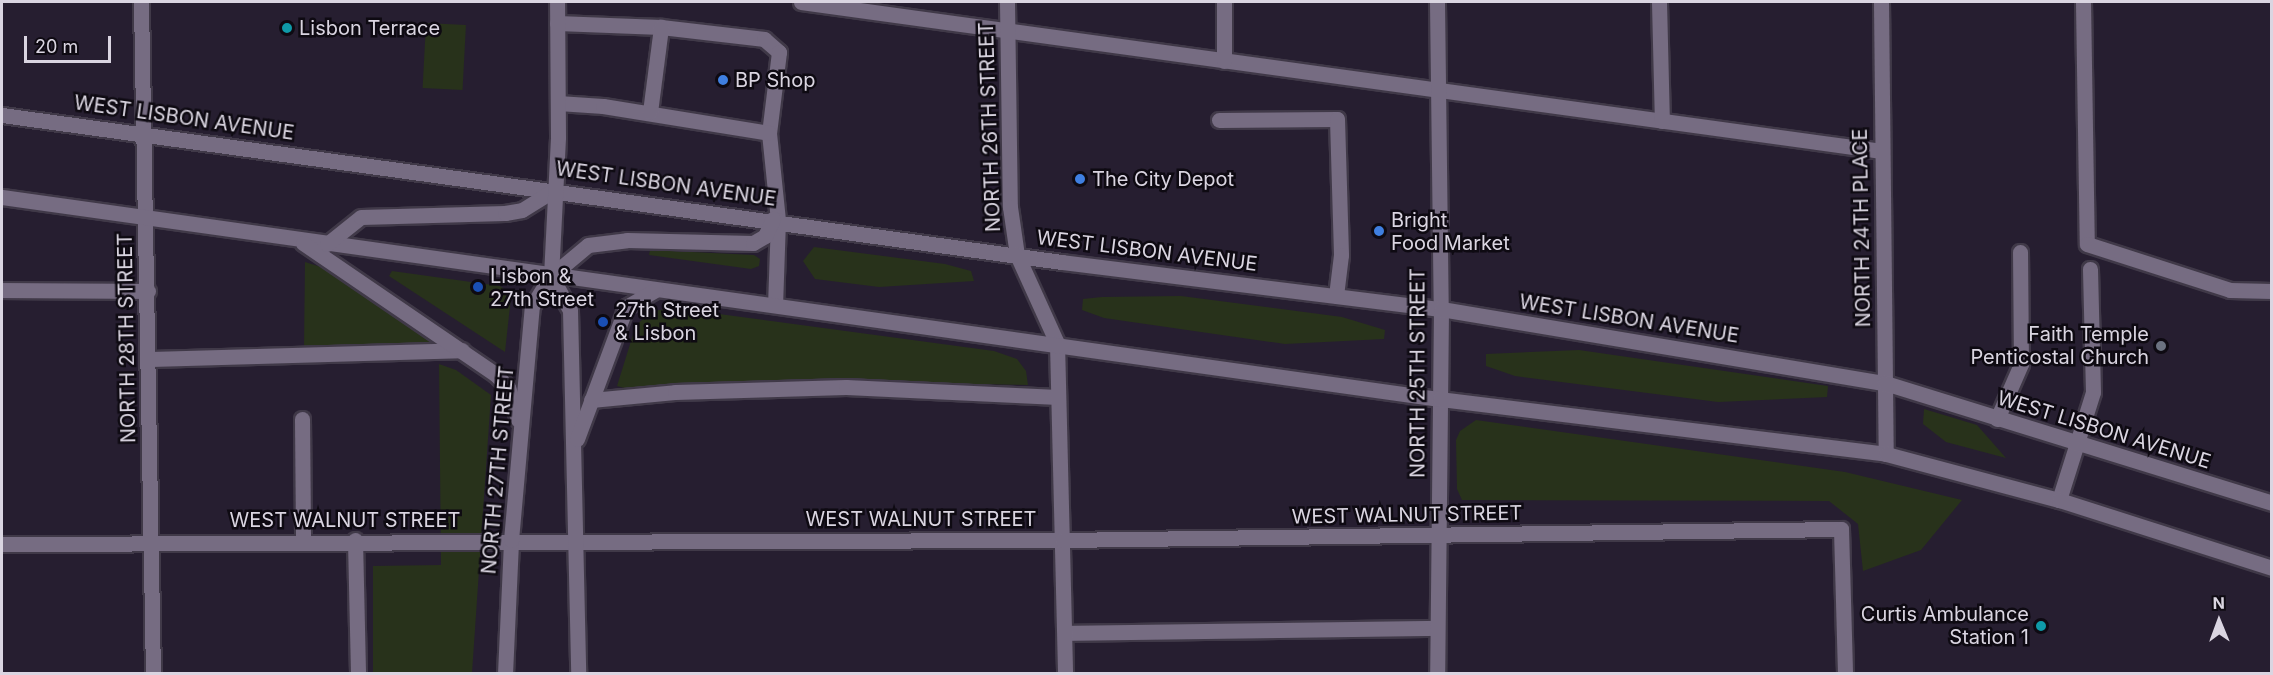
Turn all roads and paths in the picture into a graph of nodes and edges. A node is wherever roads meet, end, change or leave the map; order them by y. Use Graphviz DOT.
graph roads {
  1 [pos="141,2"];
  2 [pos="557,2"];
  3 [pos="801,2"];
  4 [pos="1007,2"];
  5 [pos="1224,2"];
  6 [pos="1437,2"];
  7 [pos="1659,2"];
  8 [pos="1881,2"];
  9 [pos="2083,2"];
  10 [pos="557,23"];
  11 [pos="661,27"];
  12 [pos="1008,32"];
  13 [pos="1224,61"];
  14 [pos="1438,90"];
  15 [pos="558,103"];
  16 [pos="650,112"];
  17 [pos="2,115"];
  18 [pos="1219,120"];
  19 [pos="1662,120"];
  20 [pos="769,133"];
  21 [pos="146,134"];
  22 [pos="1882,151"];
  23 [pos="555,189"];
  24 [pos="2,196"];
  25 [pos="146,220"];
  26 [pos="776,220"];
  27 [pos="301,241"];
  28 [pos="327,244"];
  29 [pos="2020,252"];
  30 [pos="1017,255"];
  31 [pos="2090,269"];
  32 [pos="551,276"];
  33 [pos="2,290"];
  34 [pos="655,290"];
  35 [pos="148,291"];
  36 [pos="2271,291"];
  37 [pos="1336,296"];
  38 [pos="775,305"];
  39 [pos="1441,309"];
  40 [pos="1057,343"];
  41 [pos="462,350"];
  42 [pos="149,358"];
  43 [pos="1885,383"];
  44 [pos="1058,397"];
  45 [pos="1440,399"];
  46 [pos="591,400"];
  47 [pos="302,419"];
  48 [pos="1997,419"];
  49 [pos="522,440"];
  50 [pos="2077,445"];
  51 [pos="574,447"];
  52 [pos="1886,454"];
  53 [pos="2059,500"];
  54 [pos="2271,503"];
  55 [pos="1438,536"];
  56 [pos="303,540"];
  57 [pos="355,540"];
  58 [pos="511,540"];
  59 [pos="1062,540"];
  60 [pos="576,541"];
  61 [pos="152,542"];
  62 [pos="2,544"];
  63 [pos="2271,568"];
  64 [pos="1437,628"];
  65 [pos="1065,633"];
  66 [pos="153,674"];
  67 [pos="358,674"];
  68 [pos="505,674"];
  69 [pos="578,674"];
  70 [pos="1065,674"];
  71 [pos="1437,674"];
  72 [pos="1845,674"];
  1 -- 21 [label="main road, NORTH 28TH STREET"];
  2 -- 10 [label="main road, NORTH 27TH STREET"];
  3 -- 12 [label="main road"];
  4 -- 12 [label="main road, NORTH 26TH STREET"];
  5 -- 13 [label="main road"];
  6 -- 14 [label="main road, NORTH 25TH STREET"];
  7 -- 19 [label="main road"];
  8 -- 22 [label="main road, NORTH 24TH PLACE"];
  9 -- 36 [label="main road"];
  10 -- 11 [label="main road"];
  10 -- 15 [label="main road, NORTH 27TH STREET"];
  11 -- 16 [label="main road"];
  11 -- 20 [label="main road"];
  12 -- 13 [label="main road"];
  12 -- 30 [label="main road, NORTH 26TH STREET"];
  13 -- 14 [label="main road"];
  14 -- 19 [label="main road"];
  14 -- 39 [label="main road, NORTH 25TH STREET"];
  15 -- 16 [label="main road"];
  15 -- 23 [label="main road, NORTH 27TH STREET"];
  16 -- 20 [label="main road"];
  17 -- 21 [label="main road, WEST LISBON AVENUE"];
  18 -- 37 [label="main road"];
  19 -- 22 [label="main road"];
  20 -- 26 [label="main road"];
  21 -- 23 [label="main road, WEST LISBON AVENUE"];
  21 -- 25 [label="main road, NORTH 28TH STREET"];
  22 -- 43 [label="main road, NORTH 24TH PLACE"];
  23 -- 26 [label="main road, WEST LISBON AVENUE"];
  23 -- 28 [label="main road"];
  23 -- 32 [label="main road, NORTH 27TH STREET"];
  24 -- 25 [label="main road"];
  25 -- 27 [label="main road"];
  25 -- 35 [label="main road, NORTH 28TH STREET"];
  26 -- 30 [label="main road, WEST LISBON AVENUE"];
  26 -- 32 [label="main road"];
  26 -- 38 [label="main road"];
  27 -- 28 [label="main road"];
  27 -- 41 [label="main road"];
  28 -- 32 [label="main road"];
  29 -- 48 [label="main road"];
  30 -- 37 [label="main road, WEST LISBON AVENUE"];
  30 -- 40 [label="main road, NORTH 26TH STREET"];
  31 -- 50 [label="main road"];
  32 -- 34 [label="main road"];
  32 -- 49 [label="main road, NORTH 27TH STREET"];
  32 -- 51 [label="main road"];
  33 -- 35 [label="main road"];
  34 -- 38 [label="main road"];
  34 -- 46 [label="main road"];
  35 -- 42 [label="main road, NORTH 28TH STREET"];
  37 -- 39 [label="main road, WEST LISBON AVENUE"];
  38 -- 40 [label="main road"];
  39 -- 43 [label="main road, WEST LISBON AVENUE"];
  39 -- 45 [label="main road, NORTH 25TH STREET"];
  40 -- 44 [label="main road, NORTH 26TH STREET"];
  40 -- 45 [label="main road"];
  41 -- 42 [label="main road"];
  41 -- 49 [label="main road"];
  42 -- 61 [label="main road, NORTH 28TH STREET"];
  43 -- 48 [label="main road, WEST LISBON AVENUE"];
  43 -- 52 [label="main road, NORTH 24TH PLACE"];
  44 -- 46 [label="main road"];
  44 -- 59 [label="main road, NORTH 26TH STREET"];
  45 -- 52 [label="main road"];
  45 -- 55 [label="main road, NORTH 25TH STREET"];
  46 -- 51 [label="main road"];
  47 -- 56 [label="main road"];
  48 -- 50 [label="main road, WEST LISBON AVENUE"];
  49 -- 58 [label="main road, NORTH 27TH STREET"];
  50 -- 53 [label="main road"];
  50 -- 54 [label="main road, WEST LISBON AVENUE"];
  51 -- 60 [label="main road"];
  52 -- 53 [label="main road"];
  53 -- 63 [label="main road"];
  55 -- 59 [label="main road, WEST WALNUT STREET"];
  55 -- 64 [label="main road, NORTH 25TH STREET"];
  55 -- 72 [label="main road, WEST WALNUT STREET"];
  56 -- 57 [label="main road, WEST WALNUT STREET"];
  56 -- 61 [label="main road, WEST WALNUT STREET"];
  57 -- 58 [label="main road, WEST WALNUT STREET"];
  57 -- 67 [label="main road"];
  58 -- 60 [label="main road, WEST WALNUT STREET"];
  58 -- 68 [label="main road, NORTH 27TH STREET"];
  59 -- 60 [label="main road, WEST WALNUT STREET"];
  59 -- 65 [label="main road, NORTH 26TH STREET"];
  60 -- 69 [label="main road"];
  61 -- 62 [label="main road, WEST WALNUT STREET"];
  61 -- 66 [label="main road, NORTH 28TH STREET"];
  64 -- 65 [label="main road"];
  64 -- 71 [label="main road, NORTH 25TH STREET"];
  65 -- 70 [label="main road, NORTH 26TH STREET"];
}
